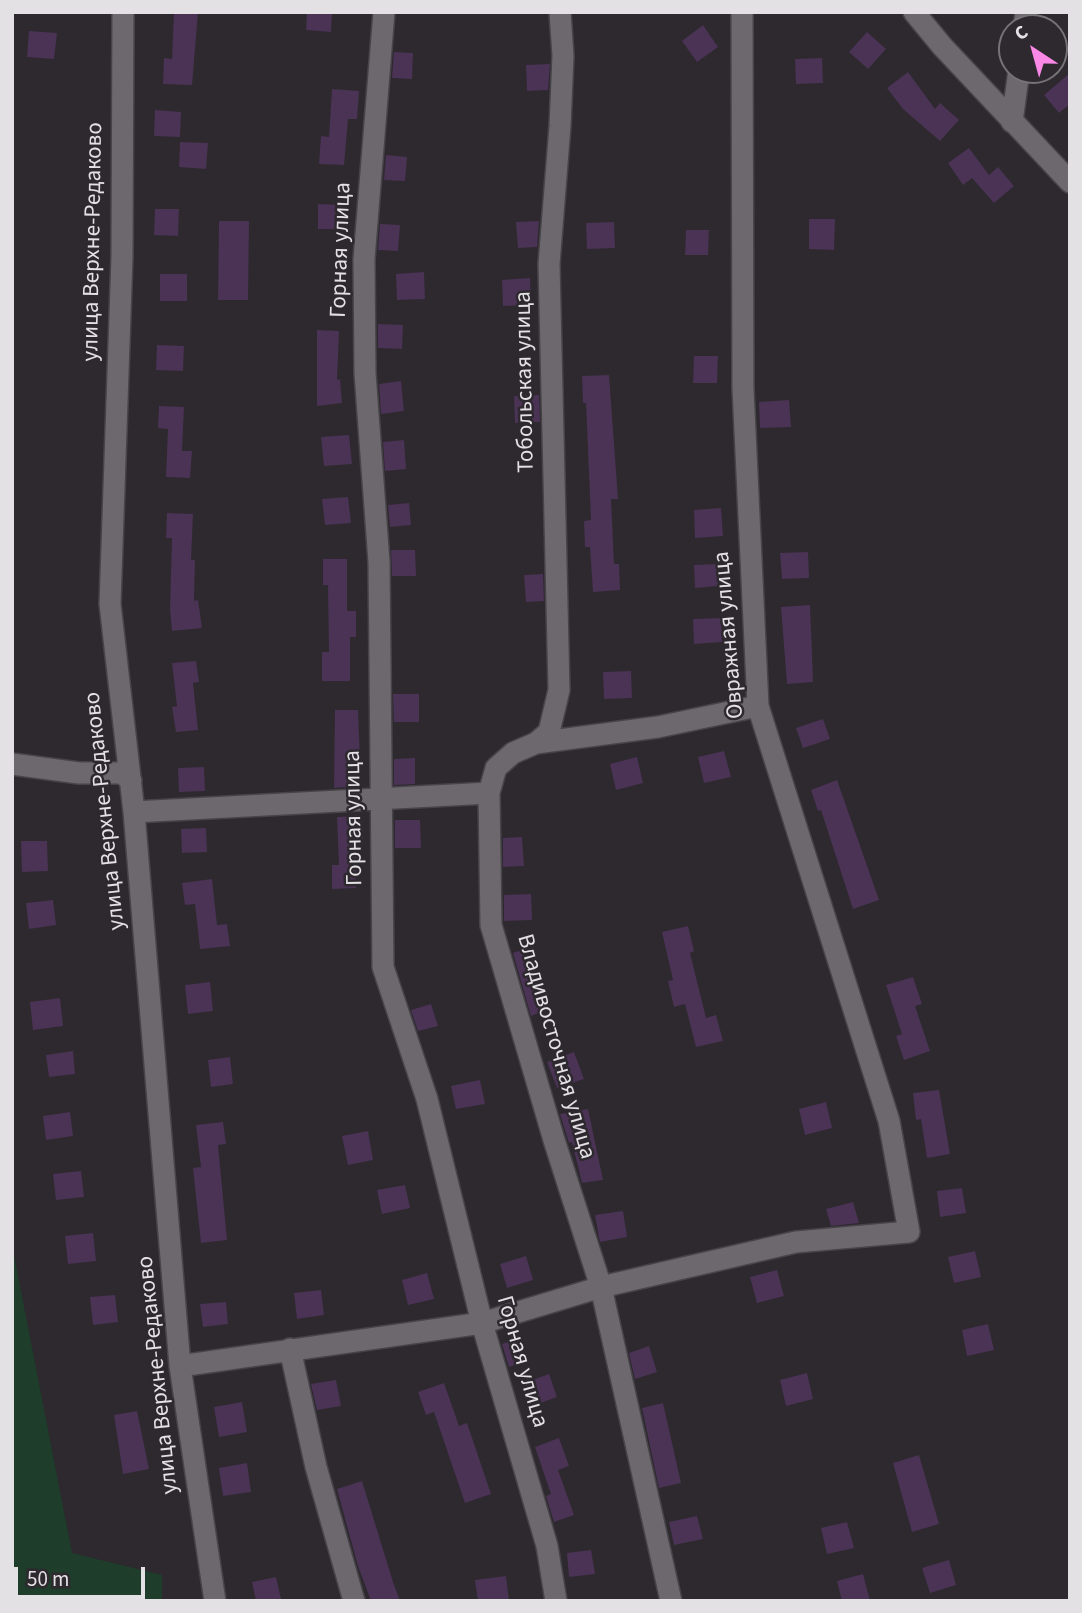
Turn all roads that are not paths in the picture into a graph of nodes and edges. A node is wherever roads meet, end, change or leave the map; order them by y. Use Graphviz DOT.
graph roads {
  1 [pos="123,12"];
  2 [pos="384,12"];
  3 [pos="560,12"];
  4 [pos="741,12"];
  5 [pos="914,12"];
  6 [pos="1017,84"];
  7 [pos="1012,122"];
  8 [pos="1070,182"];
  9 [pos="758,706"];
  10 [pos="536,743"];
  11 [pos="12,764"];
  12 [pos="131,781"];
  13 [pos="489,793"];
  14 [pos="380,799"];
  15 [pos="134,812"];
  16 [pos="601,1287"];
  17 [pos="482,1323"];
  18 [pos="290,1349"];
  19 [pos="180,1366"];
  20 [pos="215,1601"];
  21 [pos="355,1601"];
  22 [pos="556,1601"];
  23 [pos="671,1601"];
  1 -- 12 [label="street, улица Верхне-Редаково"];
  2 -- 14 [label="street, Горная улица"];
  3 -- 10 [label="street, Тобольская улица"];
  4 -- 9 [label="street, Овражная улица"];
  5 -- 7 [label="street"];
  6 -- 7 [label="street"];
  7 -- 8 [label="street"];
  9 -- 10 [label="street, Владивосточная улица"];
  9 -- 16 [label="street, Овражная улица"];
  10 -- 13 [label="street, Владивосточная улица"];
  11 -- 12 [label="street"];
  12 -- 15 [label="street, улица Верхне-Редаково"];
  13 -- 14 [label="street"];
  13 -- 16 [label="street, Владивосточная улица"];
  14 -- 15 [label="street"];
  14 -- 17 [label="street, Горная улица"];
  15 -- 19 [label="street, улица Верхне-Редаково"];
  16 -- 17 [label="street"];
  16 -- 23 [label="street, Владивосточная улица"];
  17 -- 18 [label="street"];
  17 -- 22 [label="street, Горная улица"];
  18 -- 19 [label="street"];
  18 -- 21 [label="street"];
  19 -- 20 [label="street, улица Верхне-Редаково"];
}
